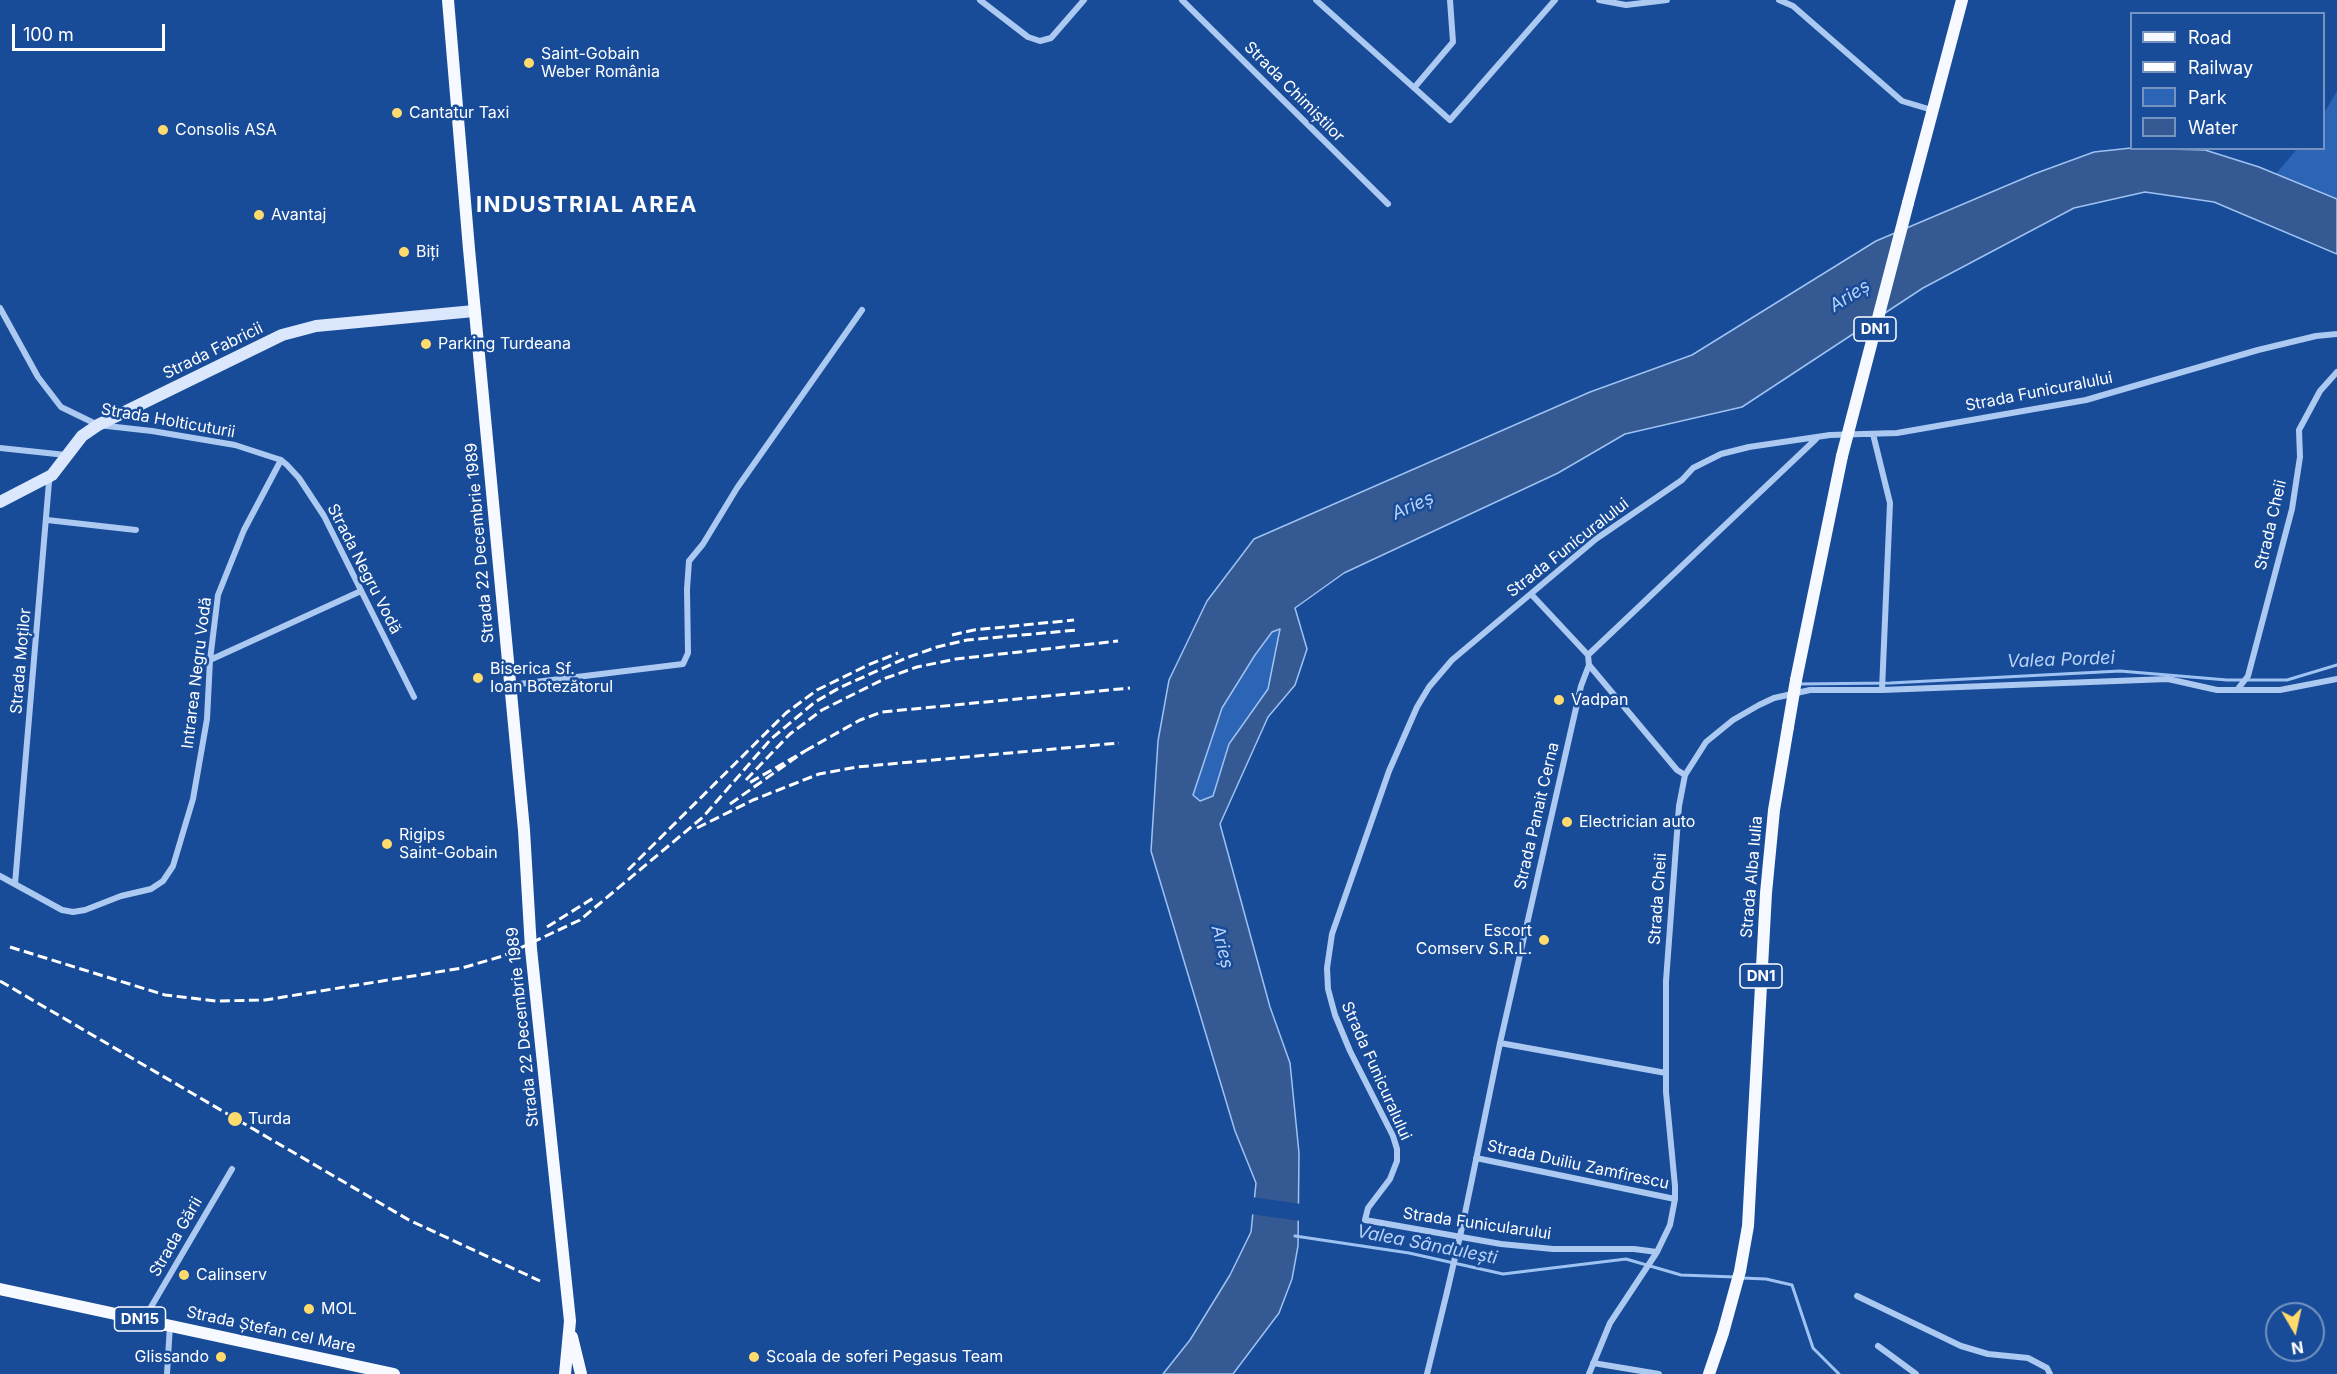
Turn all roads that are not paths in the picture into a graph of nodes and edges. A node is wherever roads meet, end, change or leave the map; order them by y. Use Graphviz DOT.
graph roads {
  1 [pos="448,0"];
  2 [pos="980,0"];
  3 [pos="1084,0"];
  4 [pos="1182,0"];
  5 [pos="1316,0"];
  6 [pos="1450,0"];
  7 [pos="1555,0"];
  8 [pos="1599,0"];
  9 [pos="1667,0"];
  10 [pos="1779,0"];
  11 [pos="1962,0"];
  12 [pos="1414,88"];
  13 [pos="1933,110"];
  14 [pos="1388,204"];
  15 [pos="0,308"];
  16 [pos="862,310"];
  17 [pos="474,311"];
  18 [pos="2337,334"];
  19 [pos="2337,372"];
  20 [pos="98,425"];
  21 [pos="1873,434"];
  22 [pos="1817,438"];
  23 [pos="0,448"];
  24 [pos="66,455"];
  25 [pos="281,460"];
  26 [pos="52,475"];
  27 [pos="0,502"];
  28 [pos="47,520"];
  29 [pos="136,530"];
  30 [pos="361,591"];
  31 [pos="1531,594"];
  32 [pos="1588,655"];
  33 [pos="210,660"];
  34 [pos="1589,665"];
  35 [pos="2337,679"];
  36 [pos="510,685"];
  37 [pos="1882,690"];
  38 [pos="2237,690"];
  39 [pos="414,697"];
  40 [pos="1685,775"];
  41 [pos="0,876"];
  42 [pos="15,884"];
  43 [pos="1500,1043"];
  44 [pos="1666,1073"];
  45 [pos="1476,1158"];
  46 [pos="232,1169"];
  47 [pos="1675,1199"];
  48 [pos="1365,1220"];
  49 [pos="1657,1252"];
  50 [pos="0,1289"];
  51 [pos="1857,1296"];
  52 [pos="144,1320"];
  53 [pos="170,1325"];
  54 [pos="570,1333"];
  55 [pos="1878,1346"];
  56 [pos="1593,1363"];
  57 [pos="1710,1370"];
  58 [pos="167,1374"];
  59 [pos="394,1374"];
  60 [pos="566,1374"];
  61 [pos="581,1374"];
  62 [pos="1427,1374"];
  63 [pos="1589,1374"];
  64 [pos="1659,1374"];
  65 [pos="1916,1374"];
  66 [pos="2050,1374"];
  1 -- 17 [label="main road, Strada 22 Decembrie 1989"];
  2 -- 3 [label="street"];
  4 -- 14 [label="street, Strada Chimiștilor"];
  5 -- 12 [label="street"];
  6 -- 12 [label="street"];
  7 -- 12 [label="street"];
  8 -- 9 [label="street"];
  10 -- 13 [label="street"];
  11 -- 13 [label="main road, DN1"];
  13 -- 57 [label="main road, Strada Alba Iulia / DN1, bridge"];
  15 -- 20 [label="street, Strada Holticuturii"];
  16 -- 36 [label="street"];
  17 -- 20 [label="street, Strada Fabricii"];
  17 -- 36 [label="main road, Strada 22 Decembrie 1989"];
  18 -- 21 [label="street, Strada Funicuralului"];
  19 -- 38 [label="street, Strada Cheii"];
  20 -- 24 [label="street, Strada Fabricii"];
  20 -- 25 [label="street, Strada Holticuturii"];
  21 -- 22 [label="street, Strada Funicuralului"];
  21 -- 37 [label="street"];
  22 -- 31 [label="street, Strada Funicuralului"];
  22 -- 32 [label="street"];
  23 -- 24 [label="street"];
  24 -- 26 [label="street, Strada Fabricii"];
  25 -- 30 [label="street, Strada Negru Vodă"];
  25 -- 33 [label="street, Intrarea Negru Vodă"];
  26 -- 27 [label="street, Strada Fabricii"];
  26 -- 28 [label="street, Strada Moților"];
  28 -- 29 [label="street"];
  28 -- 42 [label="street, Strada Moților"];
  30 -- 33 [label="street"];
  30 -- 39 [label="street, Strada Negru Vodă"];
  31 -- 32 [label="street"];
  31 -- 48 [label="street, Strada Funicuralului"];
  32 -- 34 [label="street, Strada Panait Cerna"];
  33 -- 42 [label="street, Intrarea Negru Vodă"];
  34 -- 40 [label="street"];
  34 -- 43 [label="street, Strada Panait Cerna"];
  35 -- 38 [label="street, Strada Cheii"];
  36 -- 54 [label="main road, Strada 22 Decembrie 1989"];
  37 -- 38 [label="street, Strada Cheii"];
  37 -- 40 [label="street, Strada Cheii"];
  40 -- 44 [label="street, Strada Cheii"];
  41 -- 42 [label="street"];
  43 -- 44 [label="street"];
  43 -- 45 [label="street, Strada Panait Cerna"];
  44 -- 47 [label="street, Strada Cheii"];
  45 -- 47 [label="street, Strada Duiliu Zamfirescu"];
  45 -- 62 [label="street, Strada Panait Cerna, bridge"];
  46 -- 52 [label="street, Strada Gării"];
  47 -- 49 [label="street, Strada Cheii"];
  48 -- 49 [label="street, Strada Funicularului"];
  49 -- 56 [label="street, Strada Cheii"];
  50 -- 52 [label="main road, Strada Ștefan cel Mare / DN15"];
  51 -- 66 [label="street"];
  52 -- 53 [label="main road, Strada Ștefan cel Mare / DN15"];
  53 -- 58 [label="street"];
  53 -- 59 [label="main road, Strada Ștefan cel Mare / DN15"];
  54 -- 60 [label="main road, Strada 22 Decembrie 1989"];
  54 -- 61 [label="main road, Strada 22 Decembrie 1989"];
  55 -- 65 [label="street"];
  56 -- 63 [label="street"];
  56 -- 64 [label="street"];
}
